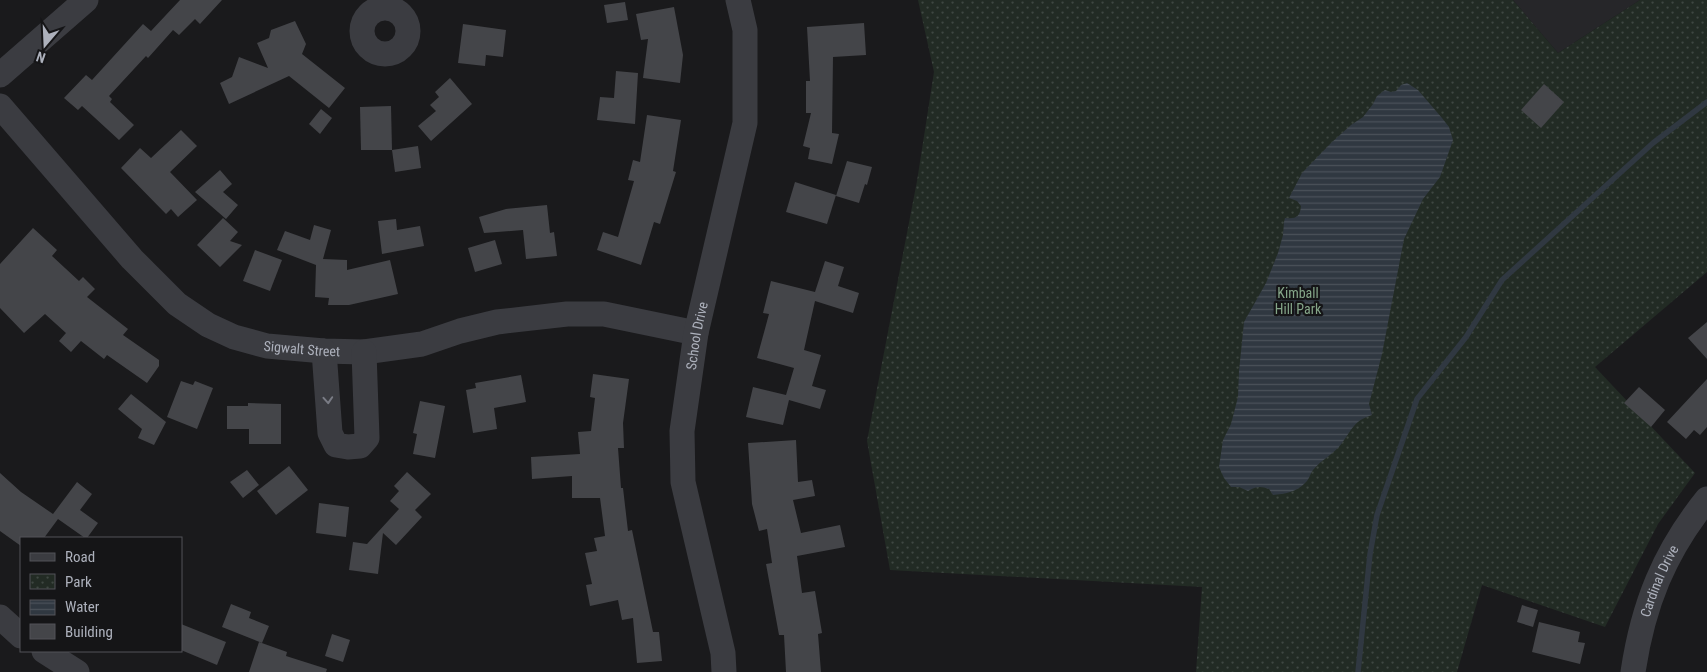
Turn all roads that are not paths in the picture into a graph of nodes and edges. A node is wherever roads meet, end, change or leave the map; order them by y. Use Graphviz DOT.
graph roads {
  1 [pos="86,0"];
  2 [pos="738,0"];
  3 [pos="0,75"];
  4 [pos="0,106"];
  5 [pos="696,333"];
  6 [pos="324,351"];
  7 [pos="364,352"];
  8 [pos="1707,500"];
  9 [pos="0,617"];
  10 [pos="20,635"];
  11 [pos="46,652"];
  12 [pos="77,672"];
  13 [pos="724,672"];
  14 [pos="1633,672"];
  1 -- 3 [label="street"];
  2 -- 5 [label="street, School Drive"];
  4 -- 6 [label="street, Sigwalt Street"];
  5 -- 7 [label="street, Sigwalt Street"];
  5 -- 13 [label="street, School Drive"];
  6 -- 7 [label="street, Sigwalt Street"];
  6 -- 7 [label="street, one-way"];
  8 -- 14 [label="street, Cardinal Drive"];
  9 -- 10 [label="street"];
  11 -- 12 [label="street"];
}
